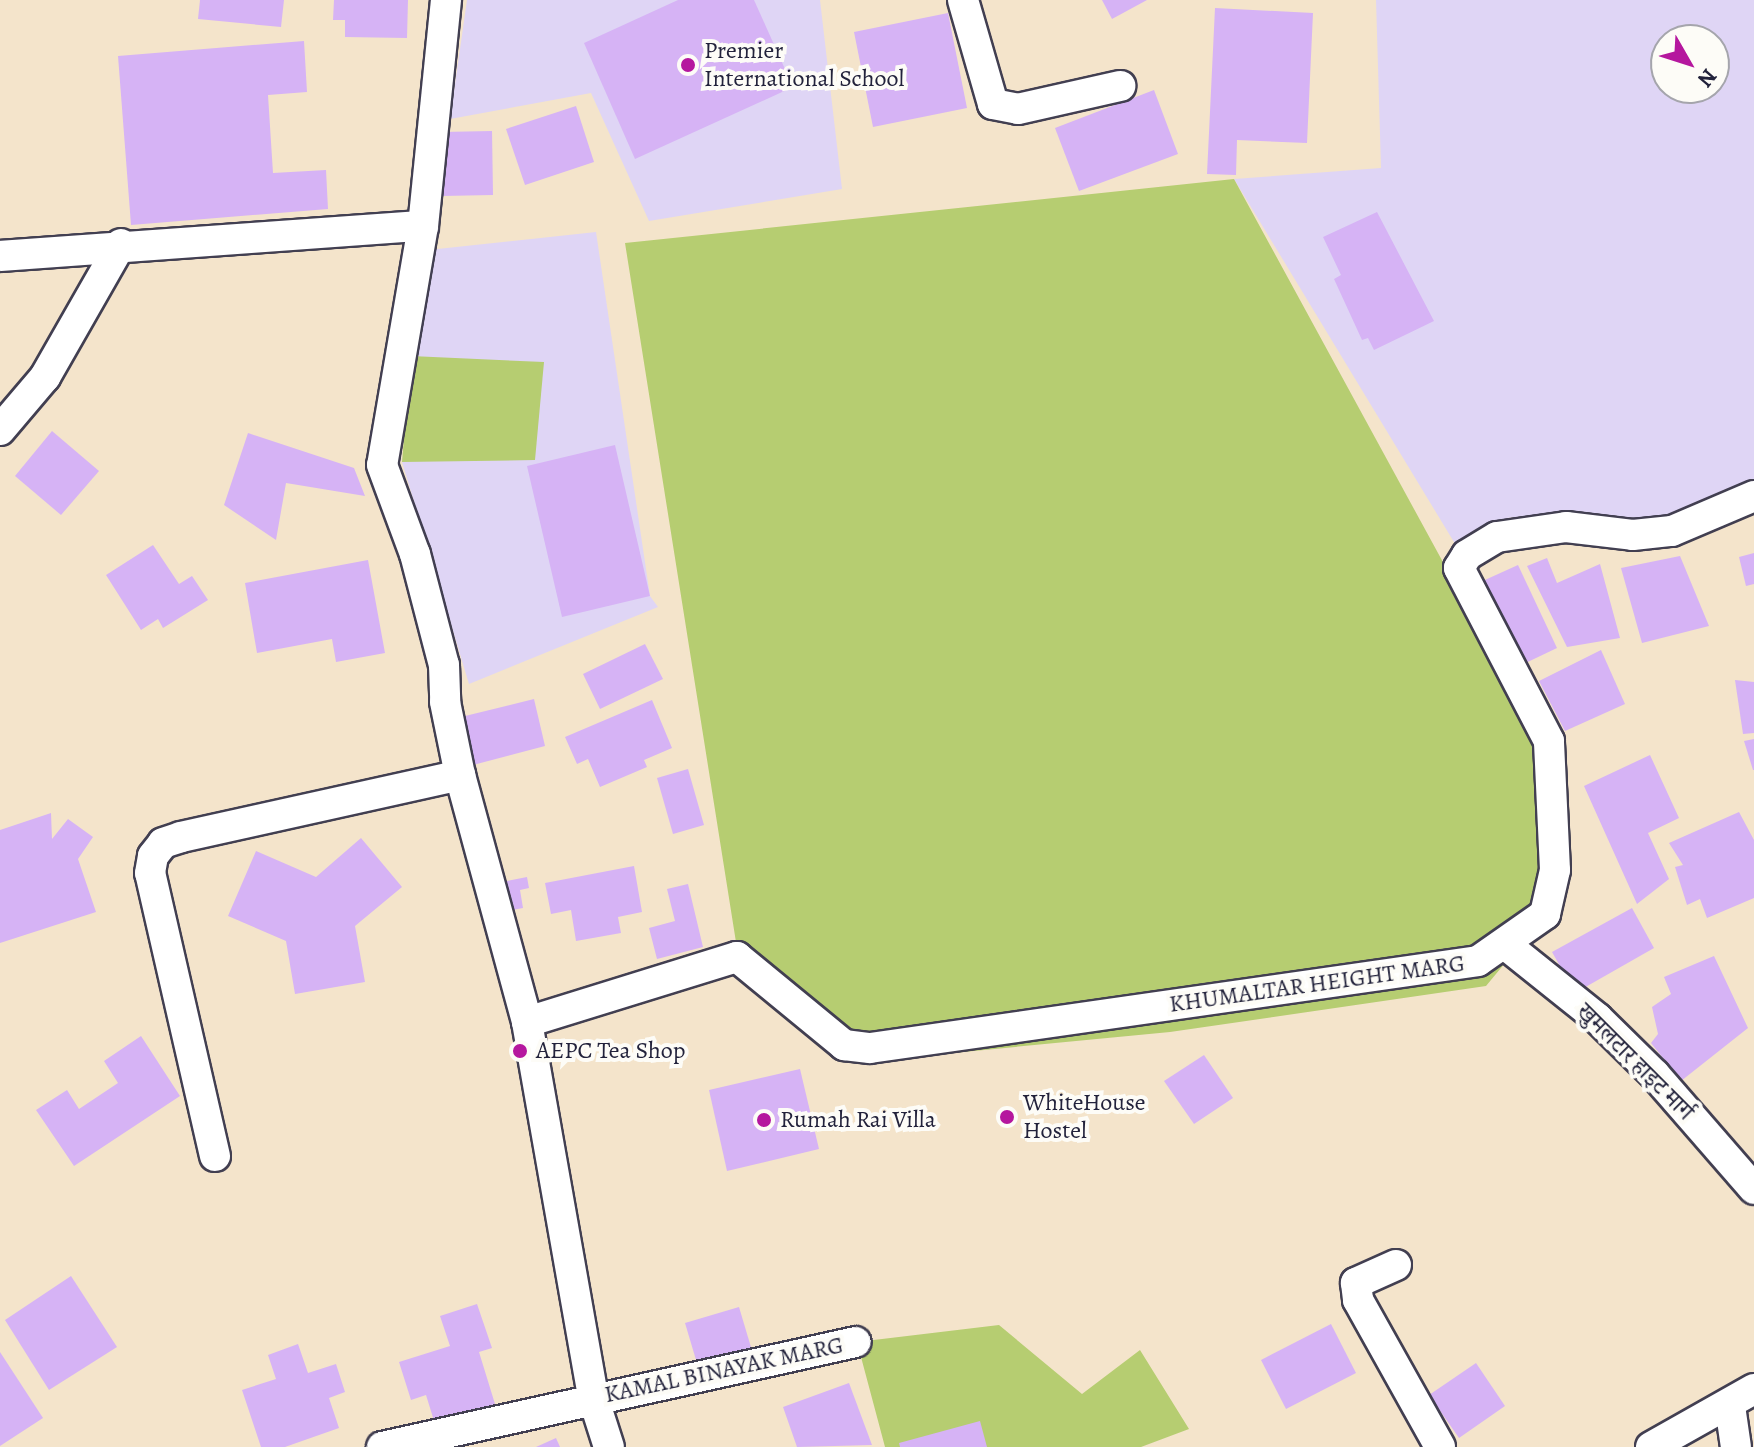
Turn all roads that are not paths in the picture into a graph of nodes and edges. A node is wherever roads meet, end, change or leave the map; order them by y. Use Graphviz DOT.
graph roads {
  1 [pos="446,0"];
  2 [pos="963,0"];
  3 [pos="1120,86"];
  4 [pos="423,226"];
  5 [pos="121,244"];
  6 [pos="0,256"];
  7 [pos="0,430"];
  8 [pos="1754,496"];
  9 [pos="460,775"];
  10 [pos="1506,945"];
  11 [pos="527,1022"];
  12 [pos="215,1156"];
  13 [pos="1754,1189"];
  14 [pos="1396,1265"];
  15 [pos="855,1342"];
  16 [pos="593,1397"];
  17 [pos="1742,1398"];
  18 [pos="382,1447"];
  19 [pos="609,1447"];
  20 [pos="1440,1447"];
  21 [pos="1651,1447"];
  22 [pos="1736,1447"];
  1 -- 4 [label="street"];
  2 -- 3 [label="street"];
  4 -- 5 [label="street"];
  4 -- 9 [label="street"];
  5 -- 6 [label="street"];
  5 -- 7 [label="street"];
  8 -- 10 [label="street, KHUMALTAR HEIGHT MARG"];
  9 -- 11 [label="street"];
  9 -- 12 [label="street"];
  10 -- 11 [label="street, KHUMALTAR HEIGHT MARG"];
  10 -- 13 [label="street, खुमलटार हाइट मार्ग"];
  11 -- 16 [label="street"];
  14 -- 20 [label="street"];
  15 -- 16 [label="street, KAMAL BINAYAK MARG"];
  16 -- 18 [label="street, KAMAL BINAYAK MARG"];
  16 -- 19 [label="street"];
  17 -- 21 [label="street"];
  17 -- 22 [label="street"];
}
